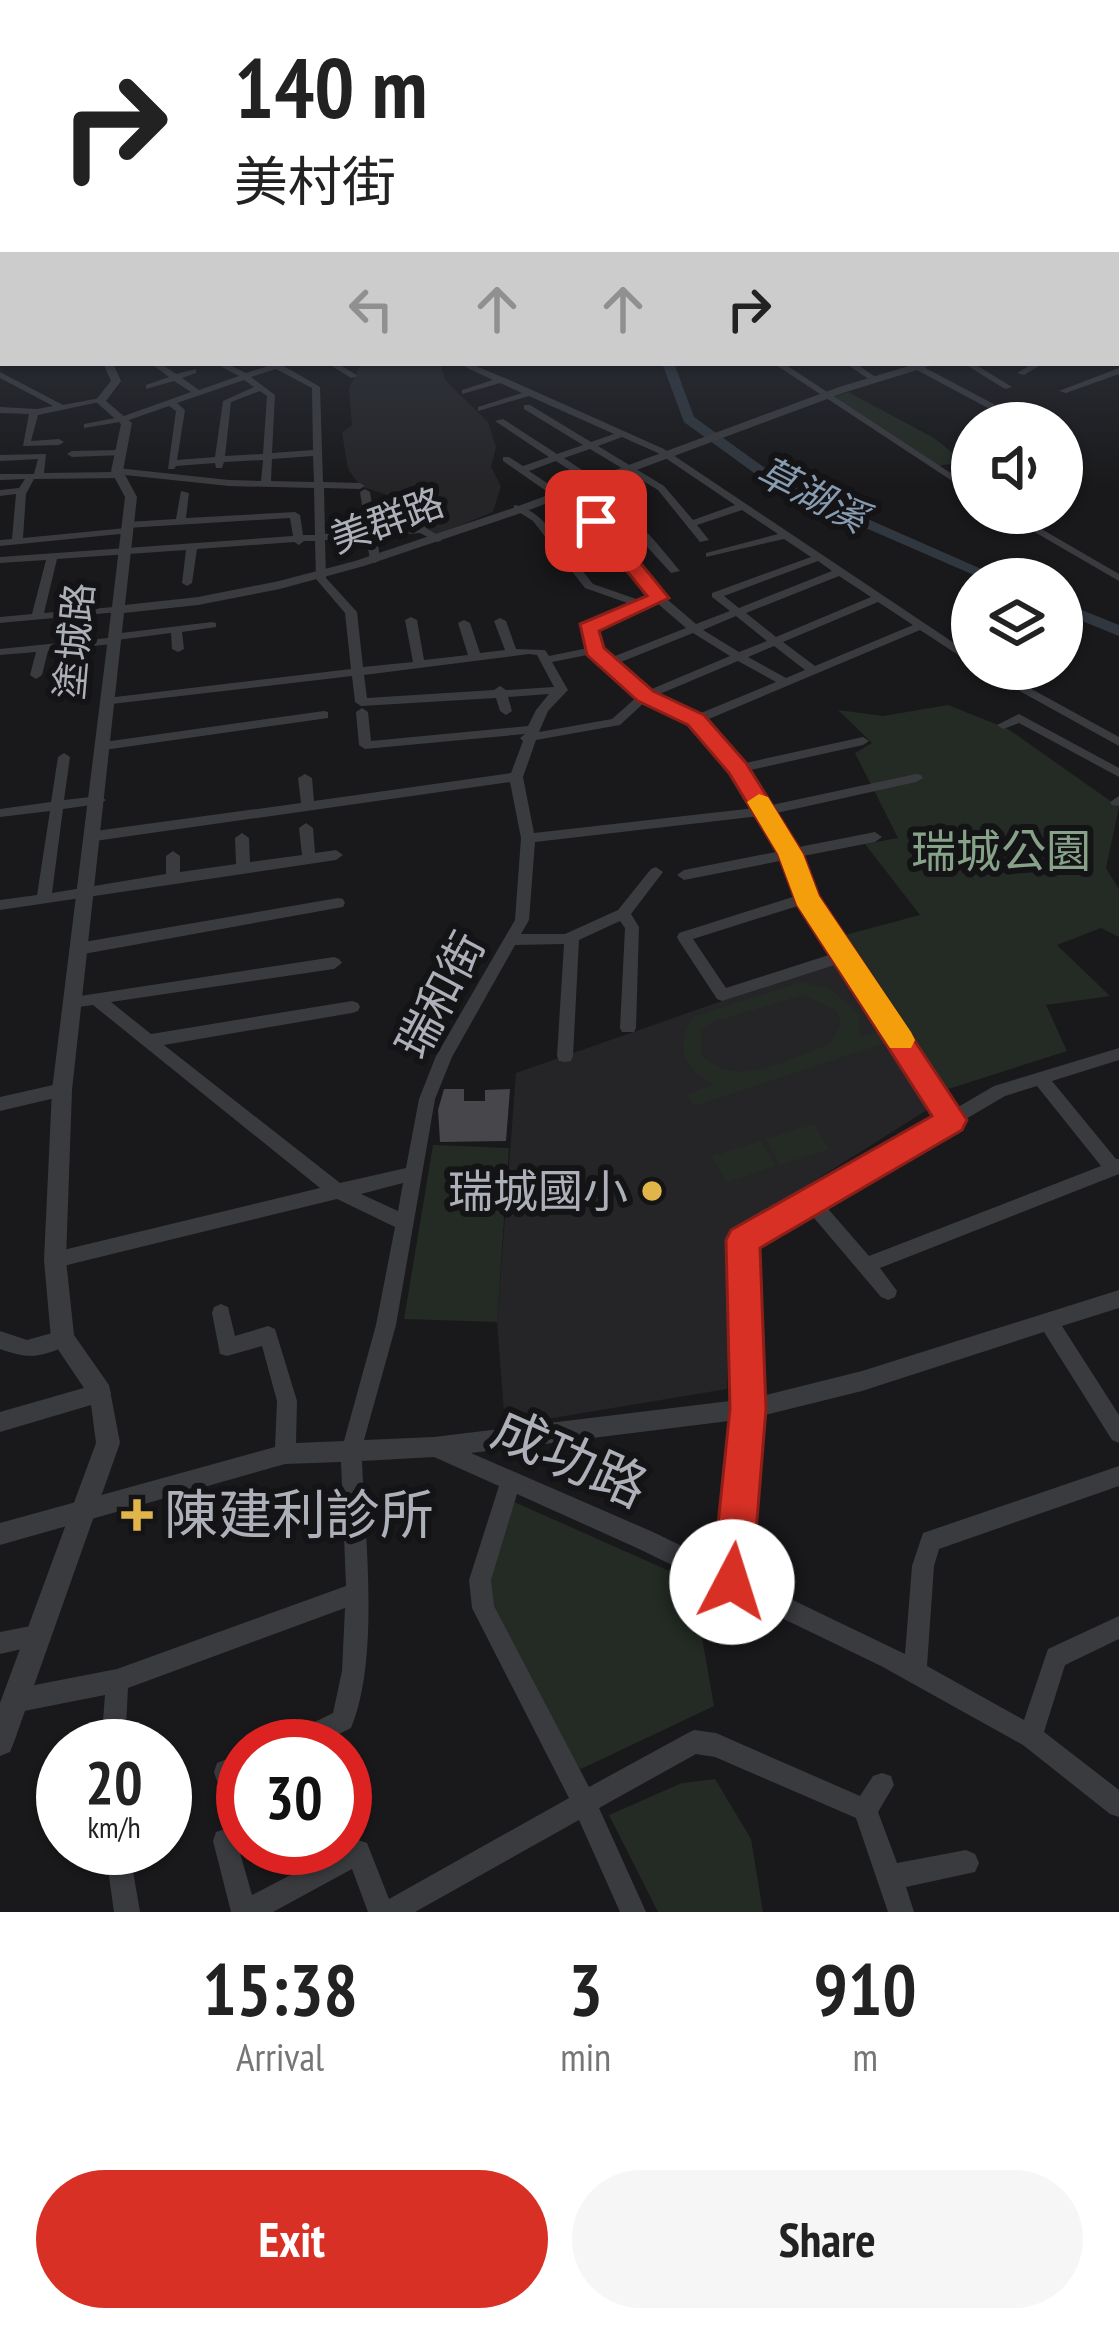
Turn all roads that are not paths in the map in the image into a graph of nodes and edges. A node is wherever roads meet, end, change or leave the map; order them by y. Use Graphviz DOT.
graph roads {
  1 [pos="109,366"];
  2 [pos="158,366"];
  3 [pos="224,366"];
  4 [pos="274,366"];
  5 [pos="282,366"];
  6 [pos="336,366"];
  7 [pos="781,366"];
  8 [pos="854,366"];
  9 [pos="922,366"];
  10 [pos="931,366"];
  11 [pos="972,366"];
  12 [pos="459,369"];
  13 [pos="193,371"];
  14 [pos="1119,371"];
  15 [pos="0,375"];
  16 [pos="354,376"];
  17 [pos="246,377"];
  18 [pos="172,379"];
  19 [pos="502,380"];
  20 [pos="876,380"];
  21 [pos="148,387"];
  22 [pos="261,388"];
  23 [pos="1008,388"];
  24 [pos="1063,391"];
  25 [pos="465,392"];
  26 [pos="531,392"];
  27 [pos="198,393"];
  28 [pos="820,399"];
  29 [pos="100,401"];
  30 [pos="987,402"];
  31 [pos="170,403"];
  32 [pos="62,407"];
  33 [pos="527,407"];
  34 [pos="481,409"];
  35 [pos="0,410"];
  36 [pos="34,412"];
  37 [pos="580,413"];
  38 [pos="123,419"];
  39 [pos="500,421"];
  40 [pos="553,423"];
  41 [pos="91,426"];
  42 [pos="520,434"];
  43 [pos="625,434"];
  44 [pos="59,442"];
  45 [pos="590,446"];
  46 [pos="28,450"];
  47 [pos="667,452"];
  48 [pos="119,453"];
  49 [pos="316,453"];
  50 [pos="72,454"];
  51 [pos="269,456"];
  52 [pos="0,458"];
  53 [pos="556,458"];
  54 [pos="220,459"];
  55 [pos="506,459"];
  56 [pos="624,467"];
  57 [pos="171,469"];
  58 [pos="522,470"];
  59 [pos="118,473"];
  60 [pos="0,477"];
  61 [pos="35,477"];
  62 [pos="951,478"];
  63 [pos="217,481"];
  64 [pos="585,482"];
  65 [pos="704,482"];
  66 [pos="266,484"];
  67 [pos="320,485"];
  68 [pos="22,491"];
  69 [pos="558,492"];
  70 [pos="0,493"];
  71 [pos="184,493"];
  72 [pos="667,494"];
  73 [pos="413,507"];
  74 [pos="518,507"];
  75 [pos="740,507"];
  76 [pos="18,515"];
  77 [pos="0,517"];
  78 [pos="181,522"];
  79 [pos="692,524"];
  80 [pos="126,528"];
  81 [pos="422,530"];
  82 [pos="1043,534"];
  83 [pos="643,535"];
  84 [pos="371,536"];
  85 [pos="782,536"];
  86 [pos="437,539"];
  87 [pos="324,540"];
  88 [pos="704,540"];
  89 [pos="614,541"];
  90 [pos="17,542"];
  91 [pos="298,542"];
  92 [pos="0,543"];
  93 [pos="192,545"];
  94 [pos="122,550"];
  95 [pos="563,552"];
  96 [pos="710,555"];
  97 [pos="52,556"];
  98 [pos="815,559"];
  99 [pos="0,560"];
  100 [pos="375,560"];
  101 [pos="675,571"];
  102 [pos="837,573"];
  103 [pos="1119,578"];
  104 [pos="321,579"];
  105 [pos="187,583"];
  106 [pos="659,598"];
  107 [pos="876,599"];
  108 [pos="187,605"];
  109 [pos="643,605"];
  110 [pos="114,610"];
  111 [pos="736,610"];
  112 [pos="38,617"];
  113 [pos="0,620"];
  114 [pos="411,620"];
  115 [pos="500,621"];
  116 [pos="464,623"];
  117 [pos="212,625"];
  118 [pos="693,627"];
  119 [pos="920,627"];
  120 [pos="182,628"];
  121 [pos="112,639"];
  122 [pos="772,640"];
  123 [pos="951,647"];
  124 [pos="43,649"];
  125 [pos="178,650"];
  126 [pos="594,650"];
  127 [pos="0,652"];
  128 [pos="512,653"];
  129 [pos="736,655"];
  130 [pos="475,657"];
  131 [pos="546,660"];
  132 [pos="610,662"];
  133 [pos="419,664"];
  134 [pos="812,670"];
  135 [pos="358,671"];
  136 [pos="36,675"];
  137 [pos="783,681"];
  138 [pos="500,690"];
  139 [pos="562,690"];
  140 [pos="1023,690"];
  141 [pos="645,696"];
  142 [pos="107,702"];
  143 [pos="1047,704"];
  144 [pos="506,711"];
  145 [pos="362,712"];
  146 [pos="324,716"];
  147 [pos="1019,718"];
  148 [pos="696,720"];
  149 [pos="1003,725"];
  150 [pos="529,734"];
  151 [pos="862,741"];
  152 [pos="1119,742"];
  153 [pos="104,746"];
  154 [pos="64,758"];
  155 [pos="738,769"];
  156 [pos="1119,772"];
  157 [pos="516,777"];
  158 [pos="305,778"];
  159 [pos="916,778"];
  160 [pos="99,800"];
  161 [pos="57,806"];
  162 [pos="308,806"];
  163 [pos="764,811"];
  164 [pos="0,813"];
  165 [pos="305,828"];
  166 [pos="94,836"];
  167 [pos="875,837"];
  168 [pos="242,838"];
  169 [pos="528,838"];
  170 [pos="790,854"];
  171 [pos="336,855"];
  172 [pos="172,856"];
  173 [pos="309,858"];
  174 [pos="243,868"];
  175 [pos="656,872"];
  176 [pos="684,875"];
  177 [pos="173,879"];
  178 [pos="85,892"];
  179 [pos="44,897"];
  180 [pos="807,898"];
  181 [pos="338,903"];
  182 [pos="0,904"];
  183 [pos="623,914"];
  184 [pos="572,937"];
  185 [pos="511,940"];
  186 [pos="78,949"];
  187 [pos="848,955"];
  188 [pos="334,962"];
  189 [pos="96,999"];
  190 [pos="72,1001"];
  191 [pos="352,1007"];
  192 [pos="628,1028"];
  193 [pos="149,1041"];
  194 [pos="1119,1054"];
  195 [pos="565,1056"];
  196 [pos="1041,1079"];
  197 [pos="62,1090"];
  198 [pos="0,1104"];
  199 [pos="951,1120"];
  200 [pos="1116,1167"];
  201 [pos="415,1173"];
  202 [pos="335,1190"];
  203 [pos="812,1202"];
  204 [pos="406,1224"];
  205 [pos="55,1261"];
  206 [pos="867,1265"];
  207 [pos="888,1291"];
  208 [pos="1119,1299"];
  209 [pos="221,1313"];
  210 [pos="1048,1322"];
  211 [pos="0,1340"];
  212 [pos="63,1340"];
  213 [pos="101,1393"];
  214 [pos="748,1409"];
  215 [pos="1115,1420"];
  216 [pos="0,1422"];
  217 [pos="434,1447"];
  218 [pos="351,1451"];
  219 [pos="285,1454"];
  220 [pos="1119,1477"];
  221 [pos="511,1480"];
  222 [pos="84,1512"];
  223 [pos="0,1534"];
  224 [pos="732,1582"];
  225 [pos="357,1593"];
  226 [pos="1119,1628"];
  227 [pos="36,1636"];
  228 [pos="0,1643"];
  229 [pos="915,1673"];
  230 [pos="117,1681"];
  231 [pos="14,1701"];
  232 [pos="115,1719"];
  233 [pos="343,1719"];
  234 [pos="1031,1737"];
  235 [pos="0,1742"];
  236 [pos="882,1785"];
  237 [pos="583,1800"];
  238 [pos="1119,1805"];
  239 [pos="866,1810"];
  240 [pos="966,1863"];
  241 [pos="121,1875"];
  242 [pos="235,1875"];
  243 [pos="890,1877"];
  244 [pos="127,1912"];
  245 [pos="246,1912"];
  246 [pos="381,1912"];
  247 [pos="390,1912"];
  248 [pos="634,1912"];
  249 [pos="901,1912"];
  1 -- 29 [label="street"];
  2 -- 18 [label="street"];
  3 -- 17 [label="street"];
  4 -- 17 [label="street"];
  5 -- 49 [label="street"];
  6 -- 16 [label="street"];
  7 -- 28 [label="street"];
  8 -- 20 [label="street"];
  9 -- 20 [label="street, 美群路"];
  10 -- 30 [label="street"];
  11 -- 23 [label="street"];
  12 -- 19 [label="street"];
  13 -- 18 [label="street"];
  14 -- 24 [label="street"];
  15 -- 32 [label="street"];
  17 -- 22 [label="street"];
  17 -- 27 [label="street"];
  18 -- 21 [label="street"];
  18 -- 27 [label="street"];
  19 -- 25 [label="street"];
  19 -- 26 [label="street"];
  20 -- 28 [label="street, 美群路"];
  22 -- 51 [label="street"];
  22 -- 54 [label="street"];
  26 -- 34 [label="street"];
  26 -- 37 [label="street"];
  27 -- 31 [label="street"];
  28 -- 47 [label="street, 美群路"];
  28 -- 62 [label="street"];
  29 -- 32 [label="street"];
  29 -- 38 [label="street"];
  31 -- 38 [label="street"];
  31 -- 57 [label="street"];
  32 -- 36 [label="street"];
  33 -- 40 [label="street"];
  35 -- 36 [label="street"];
  36 -- 46 [label="street"];
  37 -- 40 [label="street"];
  37 -- 43 [label="street"];
  38 -- 41 [label="street"];
  38 -- 48 [label="street, 塗城路"];
  39 -- 42 [label="street"];
  40 -- 42 [label="street"];
  40 -- 45 [label="street"];
  42 -- 53 [label="street"];
  43 -- 45 [label="street"];
  43 -- 47 [label="street"];
  44 -- 46 [label="street"];
  45 -- 53 [label="street"];
  45 -- 56 [label="street"];
  46 -- 52 [label="street"];
  46 -- 61 [label="street"];
  47 -- 56 [label="street, 美群路"];
  47 -- 65 [label="street"];
  48 -- 50 [label="street"];
  48 -- 59 [label="street, 塗城路"];
  49 -- 51 [label="street"];
  49 -- 67 [label="street"];
  51 -- 54 [label="street"];
  51 -- 66 [label="street"];
  53 -- 58 [label="street"];
  53 -- 64 [label="street"];
  54 -- 57 [label="street"];
  54 -- 63 [label="street"];
  55 -- 58 [label="street"];
  56 -- 64 [label="street, 美群路"];
  56 -- 72 [label="street"];
  57 -- 59 [label="street"];
  57 -- 63 [label="street"];
  58 -- 69 [label="street"];
  59 -- 61 [label="street"];
  59 -- 80 [label="street, 塗城路"];
  60 -- 61 [label="street"];
  61 -- 68 [label="street"];
  63 -- 66 [label="street"];
  64 -- 69 [label="street, 美群路"];
  64 -- 83 [label="street"];
  65 -- 72 [label="street"];
  65 -- 75 [label="street"];
  66 -- 67 [label="street"];
  67 -- 84 [label="street"];
  67 -- 87 [label="street"];
  68 -- 70 [label="street"];
  68 -- 76 [label="street"];
  69 -- 74 [label="street, 美群路"];
  69 -- 89 [label="street"];
  71 -- 78 [label="street"];
  72 -- 79 [label="street"];
  73 -- 81 [label="street"];
  74 -- 86 [label="street, 美群路"];
  74 -- 95 [label="street"];
  75 -- 79 [label="street"];
  75 -- 85 [label="street"];
  76 -- 77 [label="street"];
  76 -- 90 [label="street"];
  78 -- 80 [label="street"];
  78 -- 91 [label="street"];
  79 -- 88 [label="street"];
  80 -- 90 [label="street"];
  80 -- 94 [label="street, 塗城路"];
  81 -- 84 [label="street"];
  81 -- 86 [label="street"];
  82 -- 103 [label="street"];
  83 -- 89 [label="street"];
  83 -- 101 [label="street"];
  84 -- 87 [label="street"];
  84 -- 100 [label="street"];
  85 -- 96 [label="street"];
  85 -- 98 [label="street"];
  86 -- 100 [label="street, 美群路"];
  87 -- 91 [label="street"];
  87 -- 104 [label="street"];
  89 -- 95 [label="street"];
  89 -- 106 [label="street"];
  90 -- 92 [label="street"];
  91 -- 93 [label="street"];
  93 -- 94 [label="street"];
  93 -- 105 [label="street"];
  94 -- 97 [label="street"];
  94 -- 110 [label="street, 塗城路"];
  95 -- 109 [label="street"];
  97 -- 99 [label="street"];
  97 -- 112 [label="street"];
  98 -- 102 [label="street"];
  98 -- 111 [label="street"];
  100 -- 104 [label="street, 美群路"];
  102 -- 107 [label="street"];
  102 -- 111 [label="street"];
  104 -- 108 [label="street, 美群路"];
  104 -- 135 [label="street"];
  106 -- 109 [label="street"];
  106 -- 118 [label="street"];
  107 -- 119 [label="street"];
  107 -- 122 [label="street"];
  108 -- 110 [label="street, 美群路"];
  108 -- 120 [label="street"];
  109 -- 126 [label="street"];
  110 -- 112 [label="street"];
  110 -- 121 [label="street, 塗城路"];
  111 -- 118 [label="street"];
  111 -- 122 [label="street"];
  112 -- 113 [label="street"];
  114 -- 133 [label="street"];
  115 -- 128 [label="street"];
  116 -- 130 [label="street"];
  117 -- 120 [label="street"];
  118 -- 129 [label="street"];
  118 -- 132 [label="street"];
  119 -- 123 [label="street"];
  119 -- 134 [label="street"];
  120 -- 121 [label="street"];
  120 -- 125 [label="street"];
  121 -- 124 [label="street"];
  121 -- 142 [label="street, 塗城路"];
  122 -- 129 [label="street"];
  122 -- 134 [label="street"];
  124 -- 127 [label="street"];
  124 -- 136 [label="street"];
  126 -- 131 [label="street"];
  126 -- 132 [label="street"];
  128 -- 130 [label="street"];
  128 -- 131 [label="street"];
  129 -- 137 [label="street"];
  129 -- 141 [label="street"];
  130 -- 133 [label="street"];
  131 -- 139 [label="street"];
  132 -- 141 [label="street"];
  133 -- 135 [label="street"];
  134 -- 137 [label="street"];
  135 -- 138 [label="street"];
  135 -- 142 [label="street"];
  137 -- 148 [label="street"];
  138 -- 139 [label="street"];
  138 -- 144 [label="street"];
  139 -- 150 [label="street, 瑞和街"];
  140 -- 143 [label="street"];
  141 -- 148 [label="street"];
  141 -- 150 [label="street"];
  142 -- 153 [label="street, 塗城路"];
  143 -- 147 [label="street"];
  143 -- 152 [label="street"];
  145 -- 150 [label="street"];
  146 -- 153 [label="street"];
  147 -- 149 [label="street"];
  147 -- 156 [label="street"];
  148 -- 155 [label="street"];
  150 -- 157 [label="street, 瑞和街"];
  151 -- 155 [label="street"];
  153 -- 160 [label="street, 塗城路"];
  154 -- 161 [label="street"];
  155 -- 163 [label="street"];
  157 -- 162 [label="street"];
  157 -- 169 [label="street, 瑞和街"];
  158 -- 162 [label="street"];
  159 -- 163 [label="street"];
  160 -- 161 [label="street"];
  160 -- 166 [label="street, 塗城路"];
  161 -- 164 [label="street"];
  161 -- 179 [label="street"];
  162 -- 166 [label="street"];
  163 -- 169 [label="street"];
  163 -- 170 [label="street"];
  165 -- 173 [label="street"];
  166 -- 178 [label="street, 塗城路"];
  167 -- 170 [label="street"];
  168 -- 174 [label="street"];
  169 -- 185 [label="street, 瑞和街"];
  170 -- 176 [label="street"];
  170 -- 180 [label="street"];
  171 -- 173 [label="street"];
  172 -- 177 [label="street"];
  173 -- 174 [label="street"];
  174 -- 177 [label="street"];
  175 -- 183 [label="street"];
  177 -- 178 [label="street"];
  178 -- 179 [label="street"];
  178 -- 186 [label="street, 塗城路"];
  179 -- 182 [label="street"];
  180 -- 187 [label="street"];
  180 -- 187 [label="street"];
  181 -- 186 [label="street"];
  183 -- 184 [label="street"];
  183 -- 192 [label="street"];
  184 -- 185 [label="street"];
  184 -- 195 [label="street"];
  185 -- 201 [label="street, 瑞和街"];
  186 -- 190 [label="street, 塗城路"];
  187 -- 199 [label="street"];
  188 -- 189 [label="street"];
  189 -- 190 [label="street"];
  189 -- 193 [label="street"];
  190 -- 197 [label="street, 塗城路"];
  191 -- 193 [label="street"];
  193 -- 202 [label="street"];
  194 -- 196 [label="street"];
  196 -- 199 [label="street"];
  196 -- 200 [label="street"];
  197 -- 198 [label="street"];
  197 -- 205 [label="street, 塗城路"];
  199 -- 203 [label="street"];
  200 -- 206 [label="street"];
  201 -- 202 [label="street"];
  201 -- 204 [label="street, 瑞和街"];
  202 -- 204 [label="street"];
  202 -- 205 [label="street"];
  203 -- 206 [label="street"];
  203 -- 214 [label="street"];
  204 -- 218 [label="street, 瑞和街"];
  205 -- 212 [label="street, 塗城路"];
  206 -- 207 [label="street"];
  208 -- 210 [label="street"];
  209 -- 219 [label="street"];
  210 -- 214 [label="street"];
  210 -- 215 [label="street"];
  211 -- 212 [label="street"];
  212 -- 213 [label="street, 塗城路"];
  213 -- 216 [label="street"];
  213 -- 222 [label="street"];
  214 -- 217 [label="street"];
  214 -- 224 [label="street"];
  217 -- 218 [label="street, 成功路"];
  217 -- 221 [label="street, 成功路"];
  218 -- 219 [label="street, 成功路"];
  218 -- 225 [label="street, 瑞和街"];
  219 -- 222 [label="street, 成功路"];
  220 -- 229 [label="street"];
  221 -- 224 [label="street, 成功路"];
  221 -- 237 [label="street"];
  222 -- 223 [label="street, 成功路"];
  222 -- 227 [label="street"];
  224 -- 229 [label="street, 成功路"];
  225 -- 230 [label="street"];
  225 -- 233 [label="street, 瑞和街"];
  226 -- 234 [label="street"];
  227 -- 228 [label="street"];
  227 -- 231 [label="street"];
  229 -- 234 [label="street, 成功路"];
  230 -- 231 [label="street"];
  230 -- 232 [label="street"];
  231 -- 235 [label="street"];
  234 -- 238 [label="street, 成功路"];
  236 -- 239 [label="street"];
  237 -- 239 [label="street"];
  237 -- 247 [label="street"];
  237 -- 248 [label="street"];
  239 -- 243 [label="street"];
  240 -- 243 [label="street"];
  241 -- 244 [label="street"];
  242 -- 245 [label="street"];
  243 -- 249 [label="street"];
  245 -- 246 [label="street"];
}
